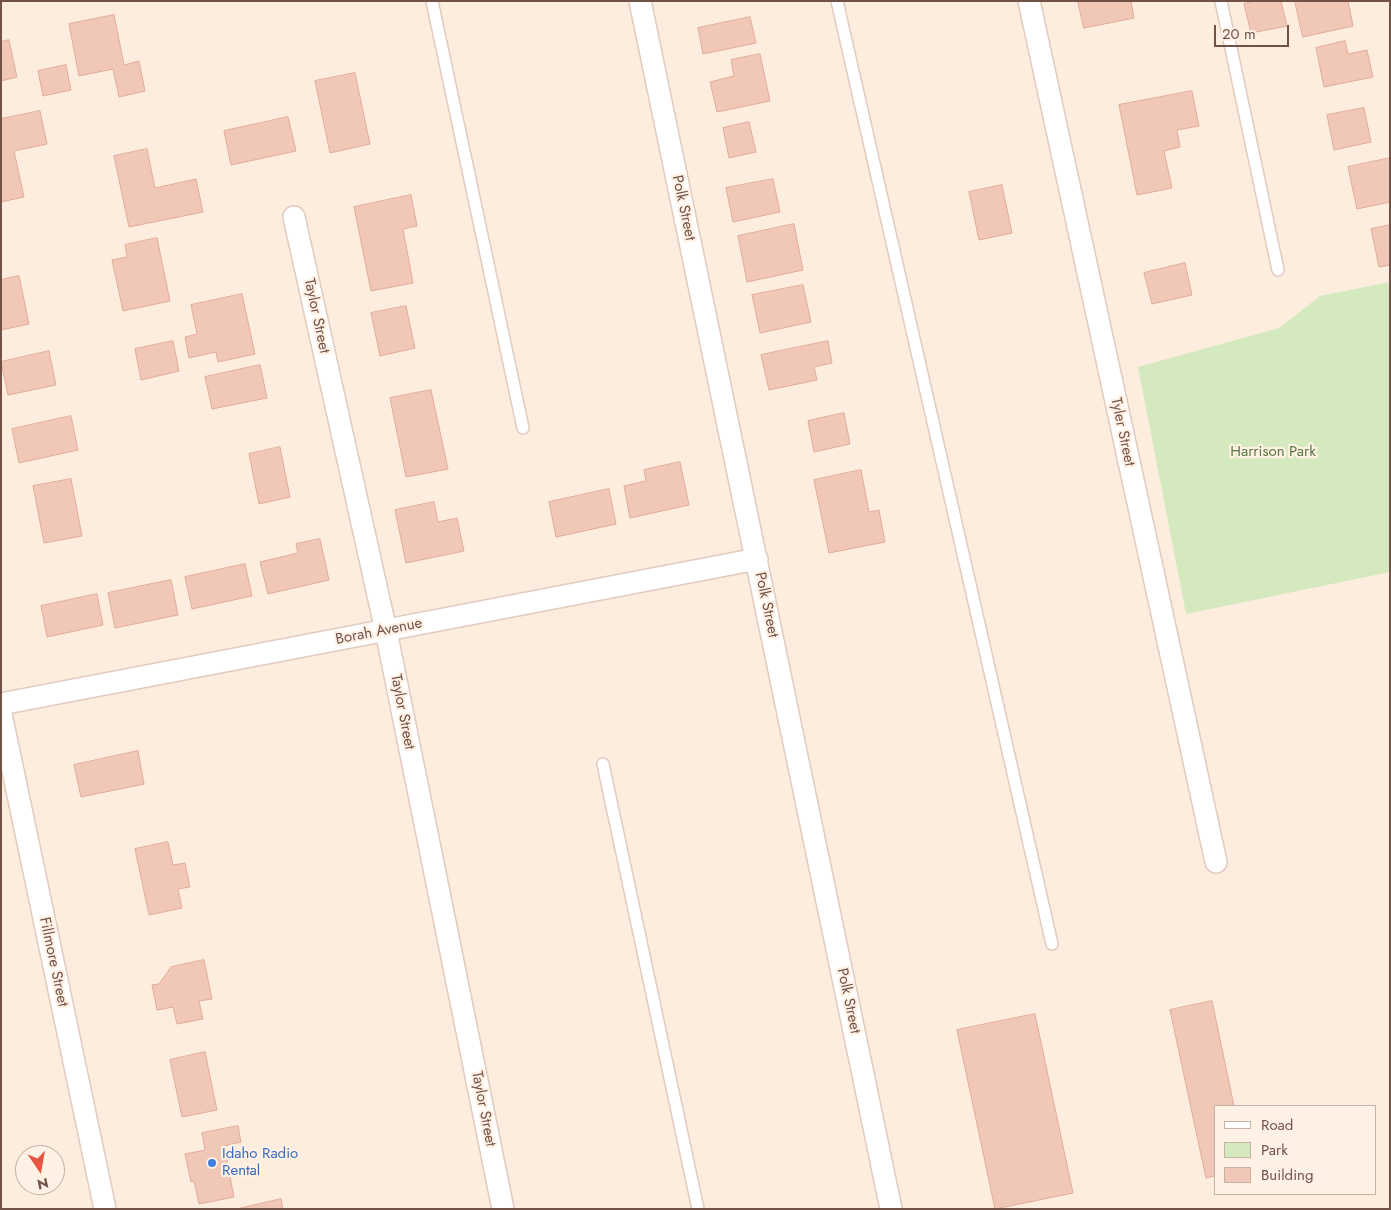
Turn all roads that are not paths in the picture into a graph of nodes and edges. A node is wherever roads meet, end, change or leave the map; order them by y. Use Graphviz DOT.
graph roads {
  1 [pos="432,1"];
  2 [pos="640,1"];
  3 [pos="837,1"];
  4 [pos="1029,1"];
  5 [pos="1221,1"];
  6 [pos="294,217"];
  7 [pos="1278,270"];
  8 [pos="523,428"];
  9 [pos="756,559"];
  10 [pos="386,631"];
  11 [pos="1,704"];
  12 [pos="1,714"];
  13 [pos="603,764"];
  14 [pos="1216,862"];
  15 [pos="1052,944"];
  16 [pos="106,1209"];
  17 [pos="503,1209"];
  18 [pos="698,1209"];
  19 [pos="891,1209"];
  1 -- 8 [label="lane"];
  2 -- 9 [label="street, Polk Street"];
  3 -- 15 [label="lane"];
  4 -- 14 [label="street, Tyler Street"];
  5 -- 7 [label="lane"];
  6 -- 10 [label="street, Taylor Street"];
  9 -- 10 [label="street, Borah Avenue"];
  9 -- 19 [label="street, Polk Street"];
  10 -- 11 [label="street, Borah Avenue"];
  10 -- 17 [label="street, Taylor Street"];
  12 -- 16 [label="street, Fillmore Street"];
  13 -- 18 [label="lane"];
}
